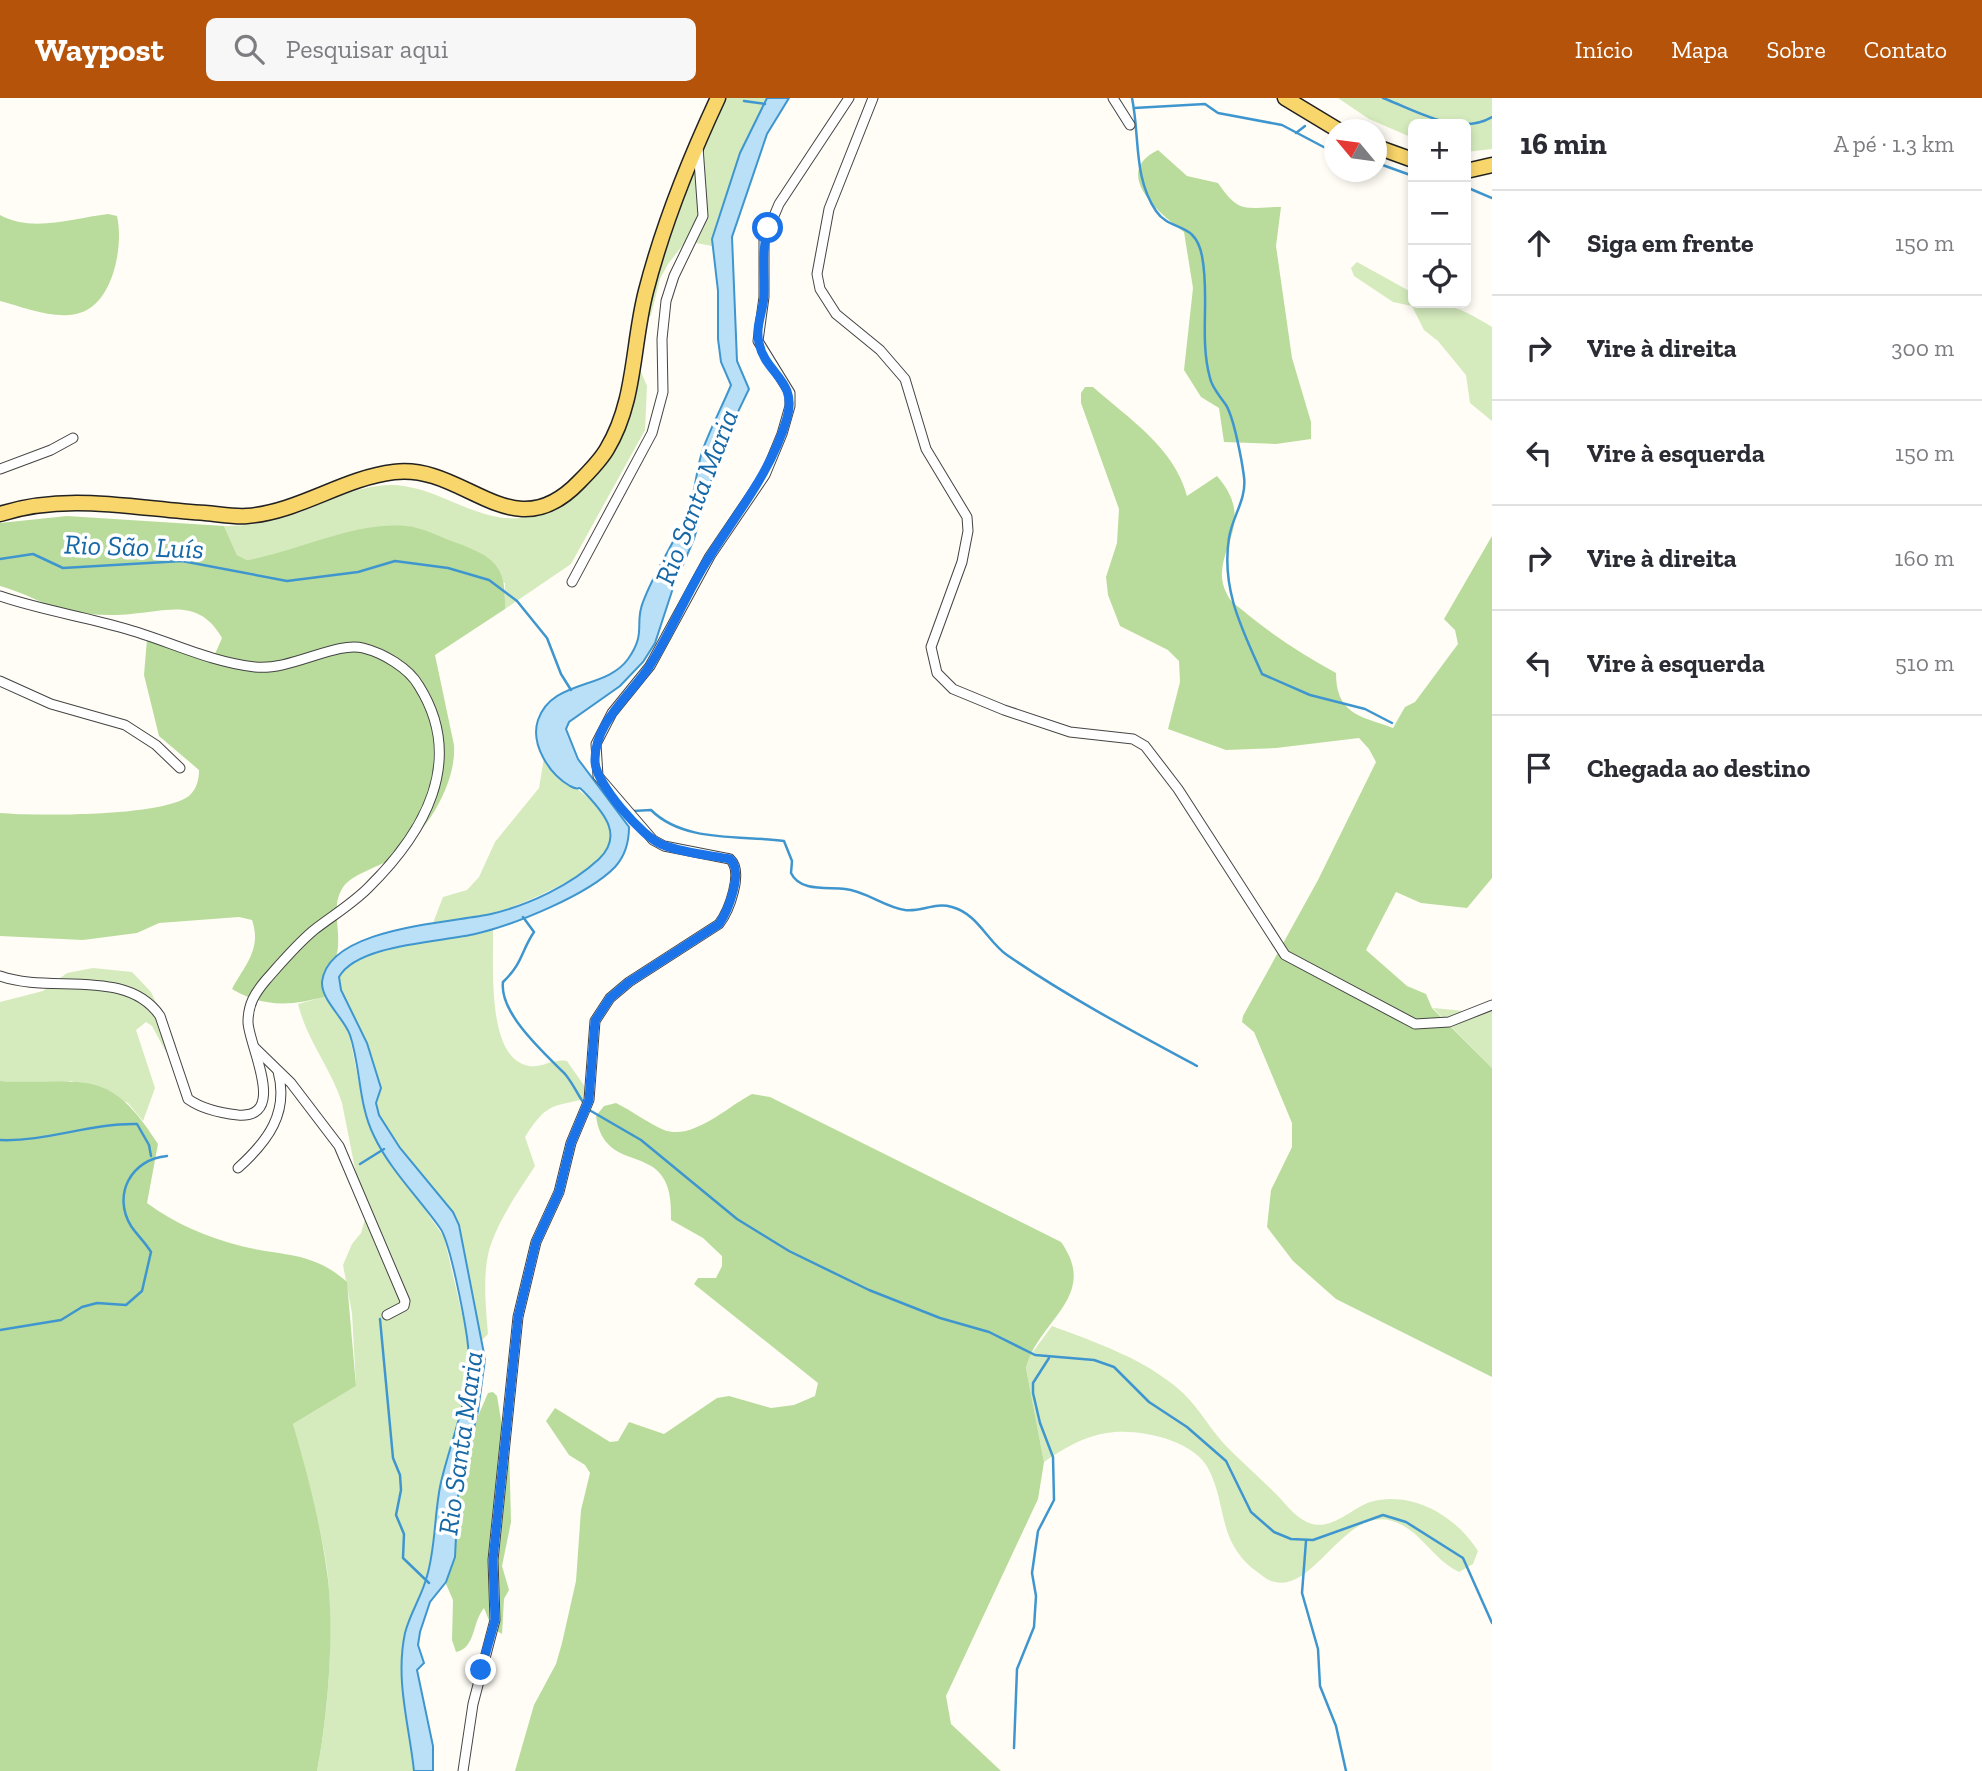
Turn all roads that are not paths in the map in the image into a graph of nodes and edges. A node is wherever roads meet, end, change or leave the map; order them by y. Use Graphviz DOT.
graph roads {
  1 [pos="718,98"];
  2 [pos="849,98"];
  3 [pos="873,98"];
  4 [pos="1113,98"];
  5 [pos="1284,98"];
  6 [pos="1324,122"];
  7 [pos="1129,125"];
  8 [pos="698,142"];
  9 [pos="1387,151"];
  10 [pos="1408,158"];
  11 [pos="1492,165"];
  12 [pos="1471,170"];
  13 [pos="74,438"];
  14 [pos="0,469"];
  15 [pos="0,514"];
  16 [pos="572,582"];
  17 [pos="0,596"];
  18 [pos="0,681"];
  19 [pos="180,768"];
  20 [pos="0,976"];
  21 [pos="1492,1005"];
  22 [pos="253,1047"];
  23 [pos="278,1069"];
  24 [pos="238,1168"];
  25 [pos="387,1315"];
  26 [pos="463,1771"];
  1 -- 8 [label="main road"];
  2 -- 26 [label="street"];
  3 -- 21 [label="street"];
  4 -- 7 [label="street"];
  5 -- 6 [label="main road"];
  8 -- 15 [label="main road"];
  8 -- 16 [label="street"];
  9 -- 10 [label="main road"];
  11 -- 12 [label="main road"];
  13 -- 14 [label="street"];
  17 -- 22 [label="street"];
  18 -- 19 [label="street"];
  20 -- 22 [label="street"];
  22 -- 23 [label="street"];
  23 -- 24 [label="street"];
  23 -- 25 [label="street"];
}
